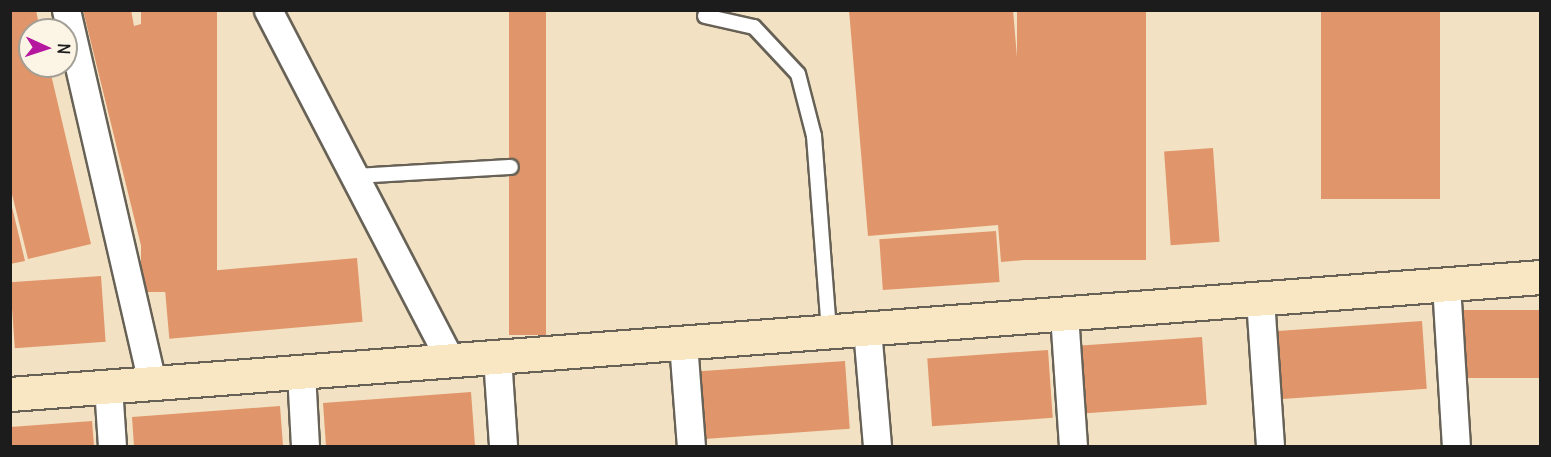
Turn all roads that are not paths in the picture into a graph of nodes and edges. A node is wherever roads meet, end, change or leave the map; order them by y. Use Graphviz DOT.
graph roads {
  1 [pos="66,10"];
  2 [pos="268,10"];
  3 [pos="705,16"];
  4 [pos="511,167"];
  5 [pos="354,176"];
  6 [pos="1540,277"];
  7 [pos="1446,284"];
  8 [pos="1260,299"];
  9 [pos="1064,314"];
  10 [pos="867,329"];
  11 [pos="829,331"];
  12 [pos="683,343"];
  13 [pos="497,357"];
  14 [pos="450,360"];
  15 [pos="301,372"];
  16 [pos="152,383"];
  17 [pos="108,386"];
  18 [pos="10,394"];
  19 [pos="112,447"];
  20 [pos="305,447"];
  21 [pos="503,447"];
  22 [pos="691,447"];
  23 [pos="877,447"];
  24 [pos="1073,447"];
  25 [pos="1270,447"];
  26 [pos="1456,447"];
  1 -- 16 [label="street"];
  2 -- 5 [label="street"];
  3 -- 11 [label="lane"];
  4 -- 5 [label="lane"];
  5 -- 14 [label="street"];
  6 -- 7 [label="street"];
  7 -- 8 [label="street"];
  7 -- 26 [label="street"];
  8 -- 9 [label="street"];
  8 -- 25 [label="street"];
  9 -- 10 [label="street"];
  9 -- 24 [label="street"];
  10 -- 11 [label="street"];
  10 -- 23 [label="street"];
  11 -- 12 [label="street"];
  12 -- 13 [label="street"];
  12 -- 22 [label="street"];
  13 -- 14 [label="street"];
  13 -- 21 [label="street"];
  14 -- 15 [label="street"];
  15 -- 16 [label="street"];
  15 -- 20 [label="street"];
  16 -- 17 [label="street"];
  17 -- 18 [label="street"];
  17 -- 19 [label="street"];
}
